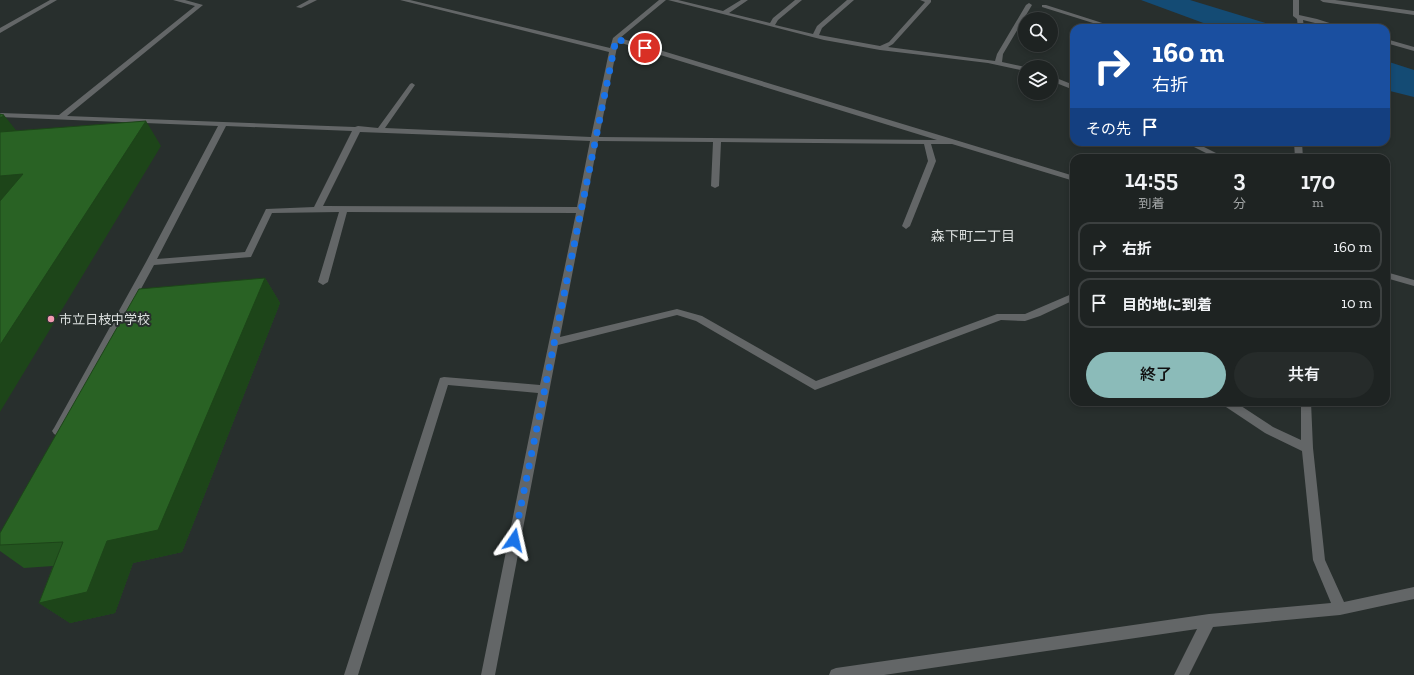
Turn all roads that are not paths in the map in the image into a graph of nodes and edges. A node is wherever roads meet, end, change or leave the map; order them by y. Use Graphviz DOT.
graph roads {
  1 [pos="54,0"];
  2 [pos="176,0"];
  3 [pos="314,0"];
  4 [pos="403,0"];
  5 [pos="664,0"];
  6 [pos="671,0"];
  7 [pos="744,0"];
  8 [pos="798,0"];
  9 [pos="851,0"];
  10 [pos="923,0"];
  11 [pos="1296,0"];
  12 [pos="1323,0"];
  13 [pos="687,2"];
  14 [pos="1029,5"];
  15 [pos="1044,6"];
  16 [pos="299,7"];
  17 [pos="724,13"];
  18 [pos="1414,13"];
  19 [pos="1300,20"];
  20 [pos="1102,24"];
  21 [pos="1300,24"];
  22 [pos="1328,24"];
  23 [pos="772,25"];
  24 [pos="0,31"];
  25 [pos="816,35"];
  26 [pos="616,39"];
  27 [pos="1390,42"];
  28 [pos="880,48"];
  29 [pos="1414,49"];
  30 [pos="613,51"];
  31 [pos="998,63"];
  32 [pos="1018,67"];
  33 [pos="1058,81"];
  34 [pos="412,85"];
  35 [pos="1070,86"];
  36 [pos="0,114"];
  37 [pos="61,117"];
  38 [pos="222,124"];
  39 [pos="358,128"];
  40 [pos="381,129"];
  41 [pos="595,139"];
  42 [pos="717,140"];
  43 [pos="927,142"];
  44 [pos="955,142"];
  45 [pos="1196,146"];
  46 [pos="1214,154"];
  47 [pos="1070,177"];
  48 [pos="715,186"];
  49 [pos="317,208"];
  50 [pos="344,209"];
  51 [pos="581,210"];
  52 [pos="906,226"];
  53 [pos="151,262"];
  54 [pos="1390,276"];
  55 [pos="323,282"];
  56 [pos="1414,283"];
  57 [pos="1070,298"];
  58 [pos="555,342"];
  59 [pos="544,390"];
  60 [pos="1233,406"];
  61 [pos="1306,406"];
  62 [pos="53,442"];
  63 [pos="1307,448"];
  64 [pos="1414,593"];
  65 [pos="1340,609"];
  66 [pos="1209,621"];
  67 [pos="351,675"];
  68 [pos="488,675"];
  69 [pos="836,675"];
  70 [pos="1181,675"];
  1 -- 24 [label="street"];
  2 -- 37 [label="street"];
  3 -- 16 [label="street"];
  4 -- 30 [label="street"];
  5 -- 26 [label="street"];
  6 -- 13 [label="street"];
  7 -- 17 [label="street"];
  8 -- 23 [label="street"];
  9 -- 25 [label="street"];
  10 -- 28 [label="street"];
  11 -- 19 [label="street"];
  12 -- 18 [label="street"];
  13 -- 17 [label="street"];
  14 -- 31 [label="street"];
  15 -- 20 [label="street"];
  17 -- 23 [label="street"];
  19 -- 21 [label="street"];
  19 -- 22 [label="street"];
  23 -- 25 [label="street"];
  25 -- 28 [label="street"];
  26 -- 30 [label="street"];
  26 -- 44 [label="street"];
  27 -- 29 [label="street"];
  28 -- 31 [label="street"];
  30 -- 41 [label="street"];
  31 -- 32 [label="street"];
  33 -- 35 [label="street"];
  34 -- 40 [label="street"];
  36 -- 37 [label="street"];
  37 -- 38 [label="street"];
  38 -- 39 [label="street"];
  38 -- 53 [label="street"];
  39 -- 40 [label="street"];
  39 -- 49 [label="street"];
  40 -- 41 [label="street"];
  41 -- 42 [label="street"];
  41 -- 51 [label="street"];
  42 -- 43 [label="street"];
  42 -- 48 [label="street"];
  43 -- 44 [label="street"];
  43 -- 52 [label="street"];
  44 -- 47 [label="street"];
  45 -- 46 [label="street"];
  49 -- 50 [label="street"];
  49 -- 53 [label="street"];
  50 -- 51 [label="street"];
  50 -- 55 [label="street"];
  51 -- 58 [label="street"];
  53 -- 62 [label="street"];
  54 -- 56 [label="street"];
  57 -- 58 [label="street"];
  58 -- 59 [label="street"];
  59 -- 67 [label="street"];
  59 -- 68 [label="street"];
  60 -- 63 [label="street"];
  61 -- 63 [label="street"];
  63 -- 65 [label="street"];
  64 -- 65 [label="street"];
  65 -- 66 [label="street"];
  66 -- 69 [label="street"];
  66 -- 70 [label="street"];
}
